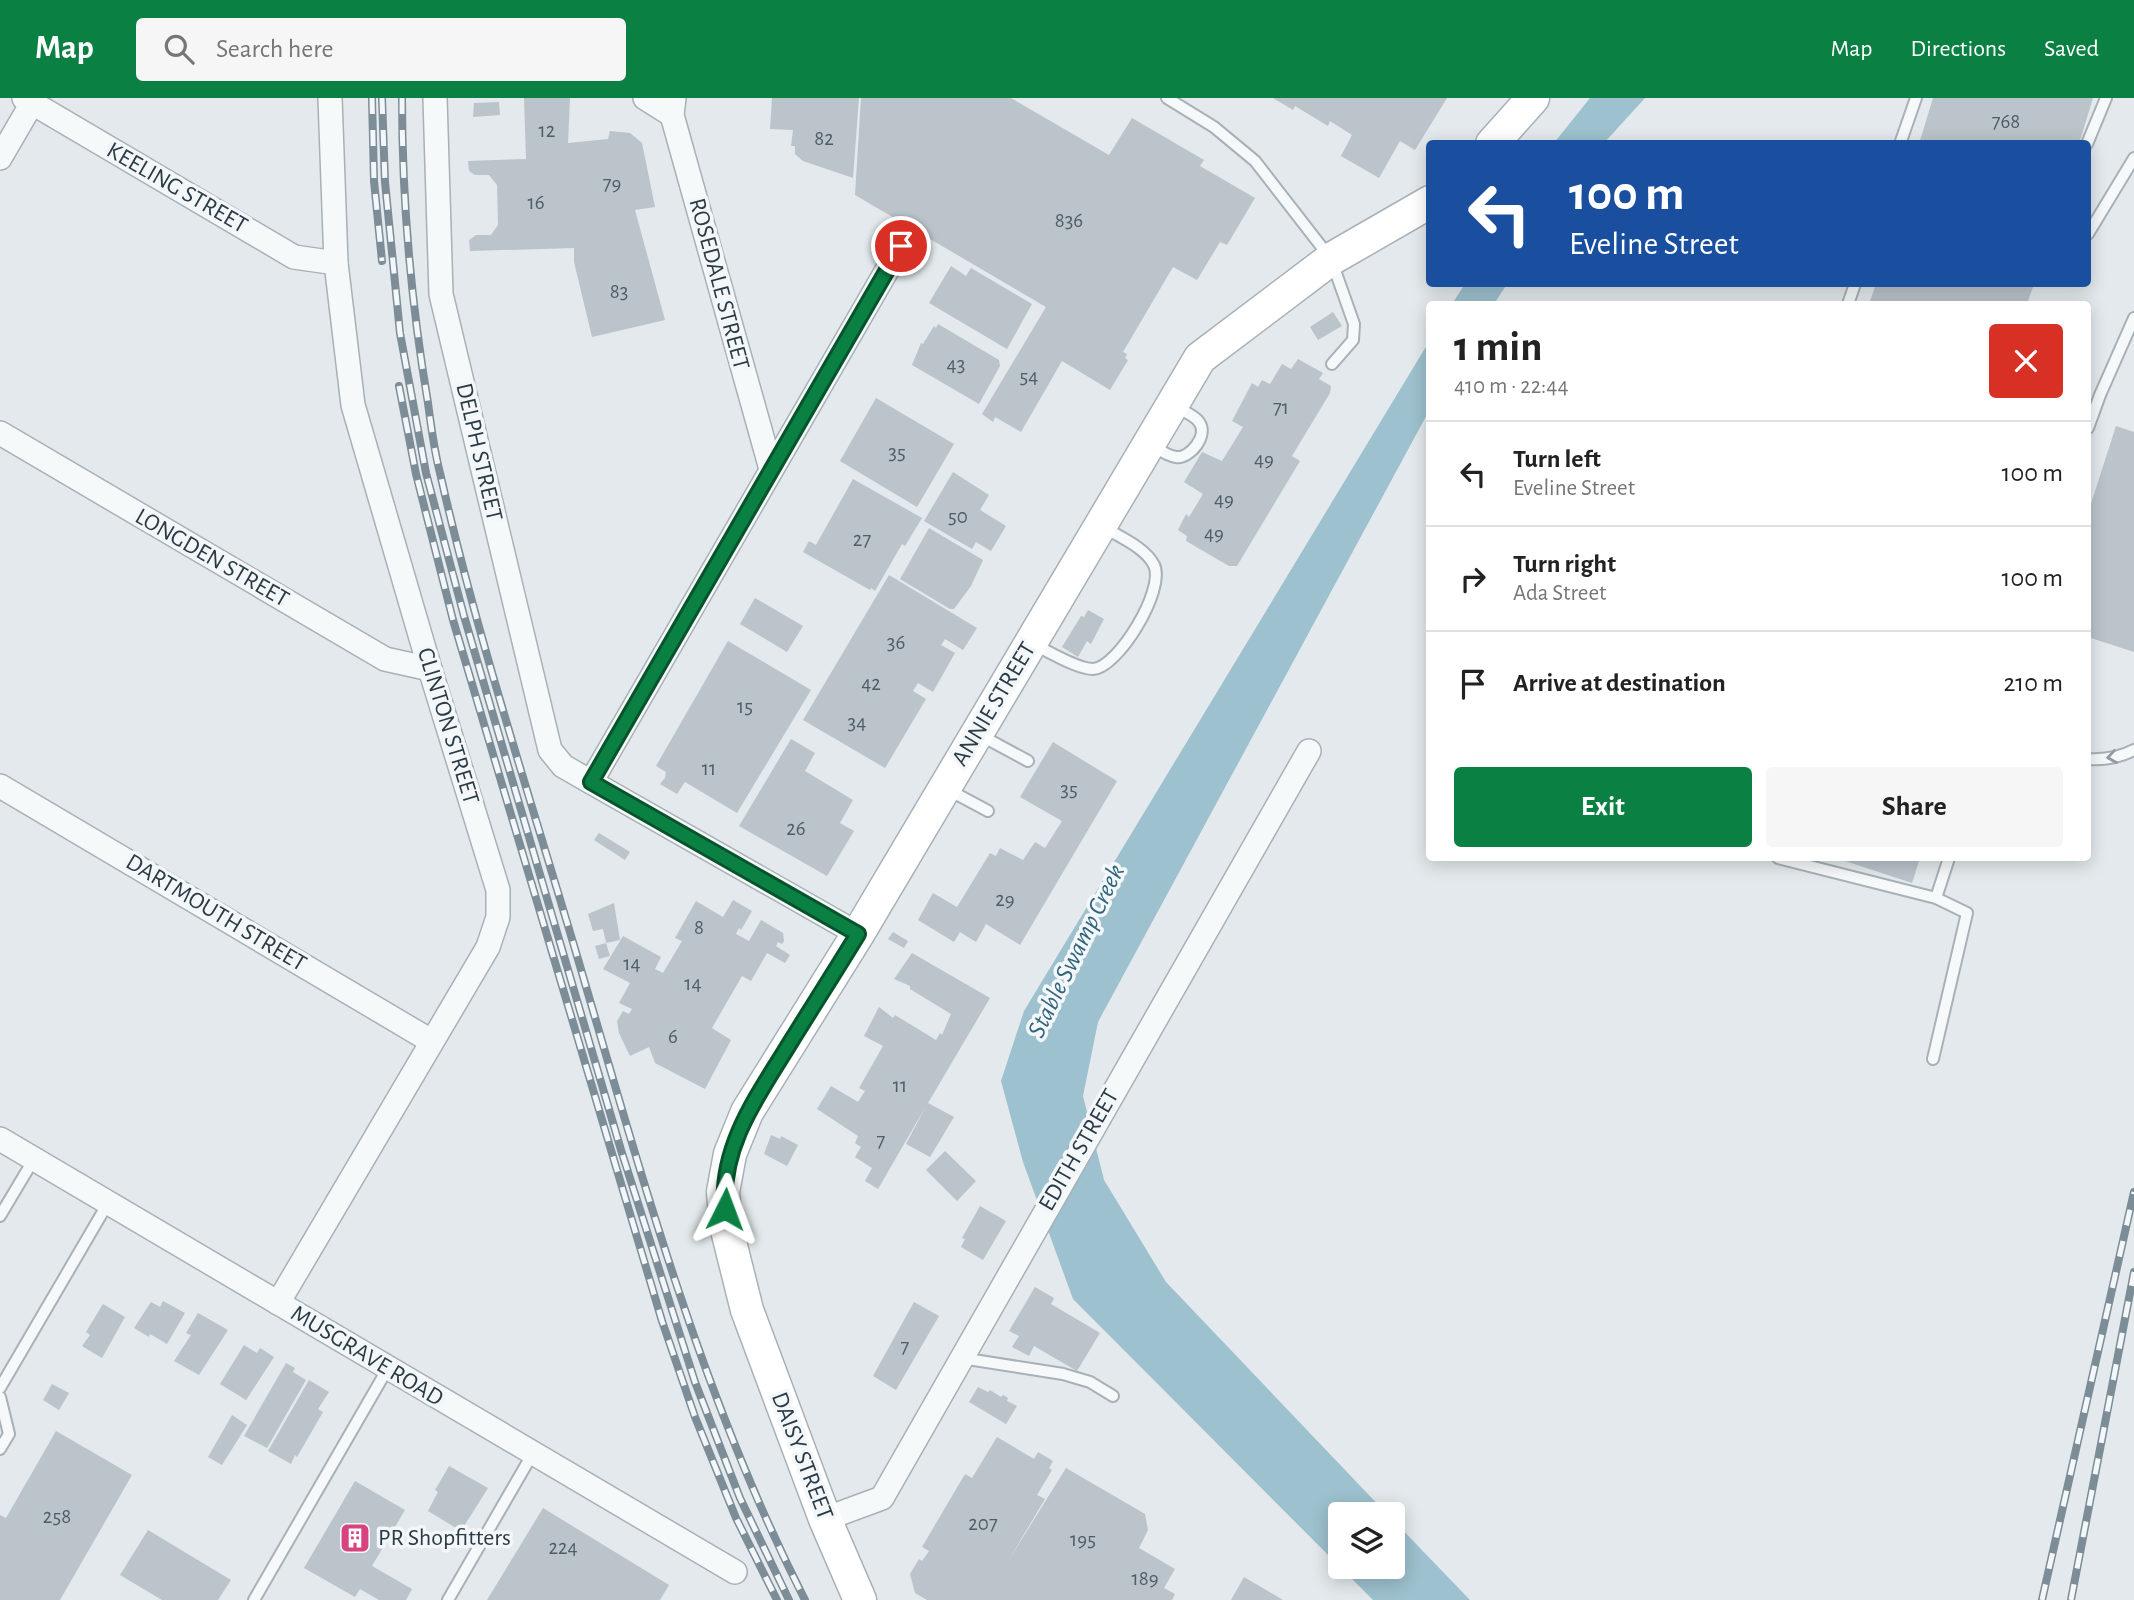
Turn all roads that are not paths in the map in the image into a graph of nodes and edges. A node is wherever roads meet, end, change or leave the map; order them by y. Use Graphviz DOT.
graph roads {
  1 [pos="330,98"];
  2 [pos="435,98"];
  3 [pos="645,98"];
  4 [pos="1167,98"];
  5 [pos="1534,98"];
  6 [pos="1916,98"];
  7 [pos="2106,98"];
  8 [pos="30,100"];
  9 [pos="673,106"];
  10 [pos="1496,140"];
  11 [pos="1901,140"];
  12 [pos="2089,140"];
  13 [pos="2134,158"];
  14 [pos="0,159"];
  15 [pos="1426,204"];
  16 [pos="2091,229"];
  17 [pos="901,246"];
  18 [pos="1331,259"];
  19 [pos="336,263"];
  20 [pos="2134,317"];
  21 [pos="1332,364"];
  22 [pos="1172,405"];
  23 [pos="2091,419"];
  24 [pos="0,433"];
  25 [pos="1148,444"];
  26 [pos="771,469"];
  27 [pos="1101,525"];
  28 [pos="1031,643"];
  29 [pos="430,669"];
  30 [pos="977,733"];
  31 [pos="2134,750"];
  32 [pos="1309,751"];
  33 [pos="2091,759"];
  34 [pos="1028,761"];
  35 [pos="591,782"];
  36 [pos="0,786"];
  37 [pos="945,788"];
  38 [pos="988,811"];
  39 [pos="1789,861"];
  40 [pos="1948,861"];
  41 [pos="1936,898"];
  42 [pos="858,934"];
  43 [pos="431,1041"];
  44 [pos="1933,1059"];
  45 [pos="0,1139"];
  46 [pos="34,1159"];
  47 [pos="108,1203"];
  48 [pos="0,1216"];
  49 [pos="278,1303"];
  50 [pos="747,1310"];
  51 [pos="961,1358"];
  52 [pos="388,1368"];
  53 [pos="0,1388"];
  54 [pos="1113,1396"];
  55 [pos="0,1397"];
  56 [pos="0,1449"];
  57 [pos="533,1453"];
  58 [pos="825,1519"];
  59 [pos="735,1572"];
  60 [pos="254,1600"];
  61 [pos="448,1600"];
  62 [pos="860,1600"];
  1 -- 19 [label="street, CLINTON STREET"];
  2 -- 35 [label="street, DELPH STREET"];
  3 -- 9 [label="street"];
  4 -- 18 [label="lane"];
  5 -- 10 [label="street"];
  6 -- 11 [label="lane"];
  7 -- 12 [label="lane"];
  8 -- 14 [label="street"];
  8 -- 19 [label="street, KEELING STREET"];
  9 -- 26 [label="street, ROSEDALE STREET"];
  13 -- 16 [label="lane"];
  15 -- 18 [label="street, ANNIE STREET"];
  17 -- 26 [label="street"];
  18 -- 21 [label="lane"];
  18 -- 22 [label="street, ANNIE STREET"];
  19 -- 29 [label="street, CLINTON STREET"];
  20 -- 23 [label="lane"];
  22 -- 25 [label="street, ANNIE STREET"];
  22 -- 25 [label="lane"];
  24 -- 29 [label="street, LONGDEN STREET"];
  25 -- 27 [label="street, ANNIE STREET"];
  26 -- 35 [label="street"];
  27 -- 28 [label="street, ANNIE STREET"];
  27 -- 28 [label="lane"];
  28 -- 30 [label="street, ANNIE STREET"];
  29 -- 43 [label="street, CLINTON STREET"];
  30 -- 34 [label="lane"];
  30 -- 37 [label="street, ANNIE STREET"];
  31 -- 33 [label="lane, one-way"];
  32 -- 51 [label="street, EDITH STREET"];
  35 -- 42 [label="street, DELPH STREET"];
  36 -- 43 [label="street, DARTMOUTH STREET"];
  37 -- 38 [label="lane"];
  37 -- 42 [label="street, ANNIE STREET"];
  39 -- 41 [label="lane"];
  40 -- 41 [label="lane"];
  41 -- 44 [label="lane"];
  42 -- 50 [label="street, ANNIE STREET"];
  43 -- 49 [label="street, CLINTON STREET"];
  45 -- 46 [label="street, MUSGRAVE ROAD"];
  46 -- 47 [label="street, MUSGRAVE ROAD"];
  46 -- 48 [label="lane"];
  47 -- 49 [label="street, MUSGRAVE ROAD"];
  47 -- 53 [label="lane"];
  49 -- 52 [label="street, MUSGRAVE ROAD"];
  50 -- 58 [label="street, DAISY STREET"];
  51 -- 54 [label="lane"];
  51 -- 58 [label="street, EDITH STREET"];
  52 -- 57 [label="street, MUSGRAVE ROAD"];
  52 -- 60 [label="lane"];
  55 -- 56 [label="lane"];
  57 -- 59 [label="street, MUSGRAVE ROAD"];
  57 -- 61 [label="lane"];
  58 -- 62 [label="street, DAISY STREET"];
}
